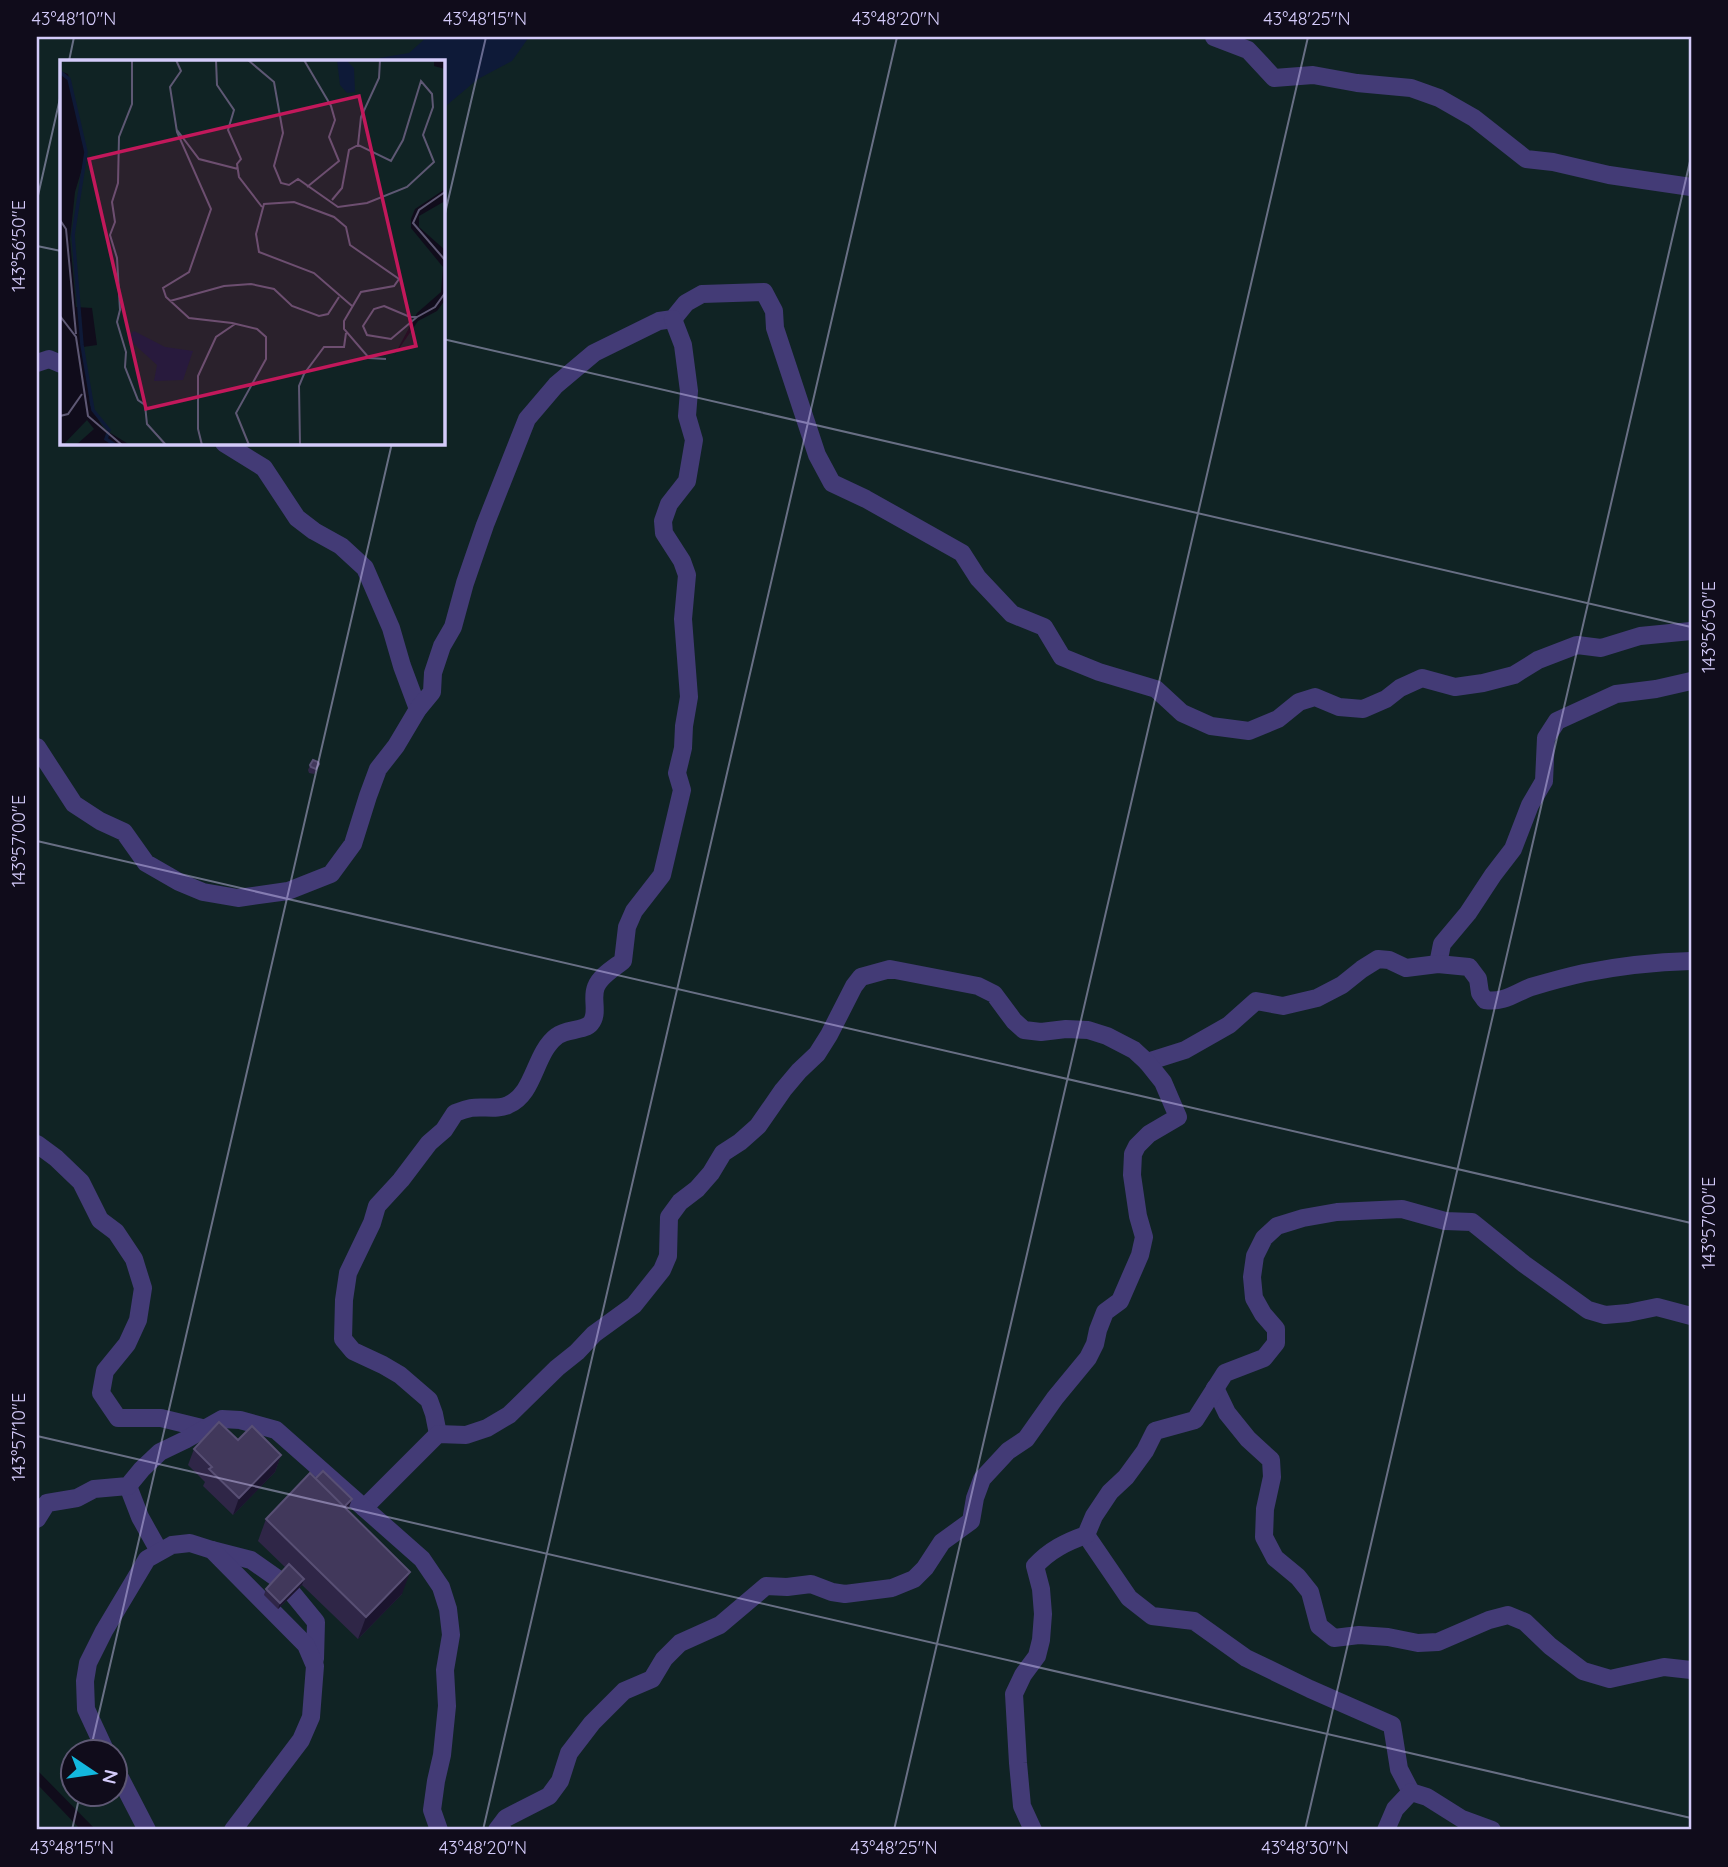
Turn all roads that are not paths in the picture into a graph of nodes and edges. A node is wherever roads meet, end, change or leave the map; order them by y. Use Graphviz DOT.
graph roads {
  1 [pos="1214,37"];
  2 [pos="1691,187"];
  3 [pos="673,319"];
  4 [pos="37,363"];
  5 [pos="60,363"];
  6 [pos="226,444"];
  7 [pos="1691,631"];
  8 [pos="1691,681"];
  9 [pos="418,709"];
  10 [pos="37,747"];
  11 [pos="1691,961"];
  12 [pos="1438,964"];
  13 [pos="1147,1062"];
  14 [pos="37,1144"];
  15 [pos="1691,1315"];
  16 [pos="1215,1388"];
  17 [pos="206,1429"];
  18 [pos="438,1434"];
  19 [pos="128,1486"];
  20 [pos="364,1508"];
  21 [pos="37,1519"];
  22 [pos="1086,1535"];
  23 [pos="212,1550"];
  24 [pos="159,1551"];
  25 [pos="278,1579"];
  26 [pos="293,1594"];
  27 [pos="315,1667"];
  28 [pos="1691,1670"];
  29 [pos="99,1738"];
  30 [pos="1411,1792"];
  31 [pos="130,1797"];
  32 [pos="147,1830"];
  33 [pos="233,1830"];
  34 [pos="439,1830"];
  35 [pos="497,1830"];
  36 [pos="1033,1830"];
  37 [pos="1386,1830"];
  38 [pos="1492,1830"];
  1 -- 2 [label="lane"];
  3 -- 7 [label="lane"];
  3 -- 9 [label="lane"];
  3 -- 18 [label="lane"];
  4 -- 5 [label="lane"];
  6 -- 9 [label="lane"];
  8 -- 12 [label="lane"];
  9 -- 10 [label="lane"];
  11 -- 12 [label="lane"];
  12 -- 13 [label="lane"];
  13 -- 18 [label="lane"];
  13 -- 35 [label="lane"];
  14 -- 17 [label="lane"];
  15 -- 16 [label="lane"];
  16 -- 22 [label="lane"];
  16 -- 28 [label="lane"];
  17 -- 19 [label="lane"];
  17 -- 20 [label="lane"];
  18 -- 20 [label="lane"];
  19 -- 21 [label="lane"];
  19 -- 24 [label="lane"];
  20 -- 34 [label="lane"];
  22 -- 30 [label="lane"];
  22 -- 36 [label="lane"];
  23 -- 24 [label="lane"];
  23 -- 25 [label="lane"];
  23 -- 27 [label="lane"];
  24 -- 29 [label="lane"];
  26 -- 27 [label="lane"];
  27 -- 33 [label="lane"];
  30 -- 37 [label="lane"];
  30 -- 38 [label="lane"];
  31 -- 32 [label="lane"];
}
